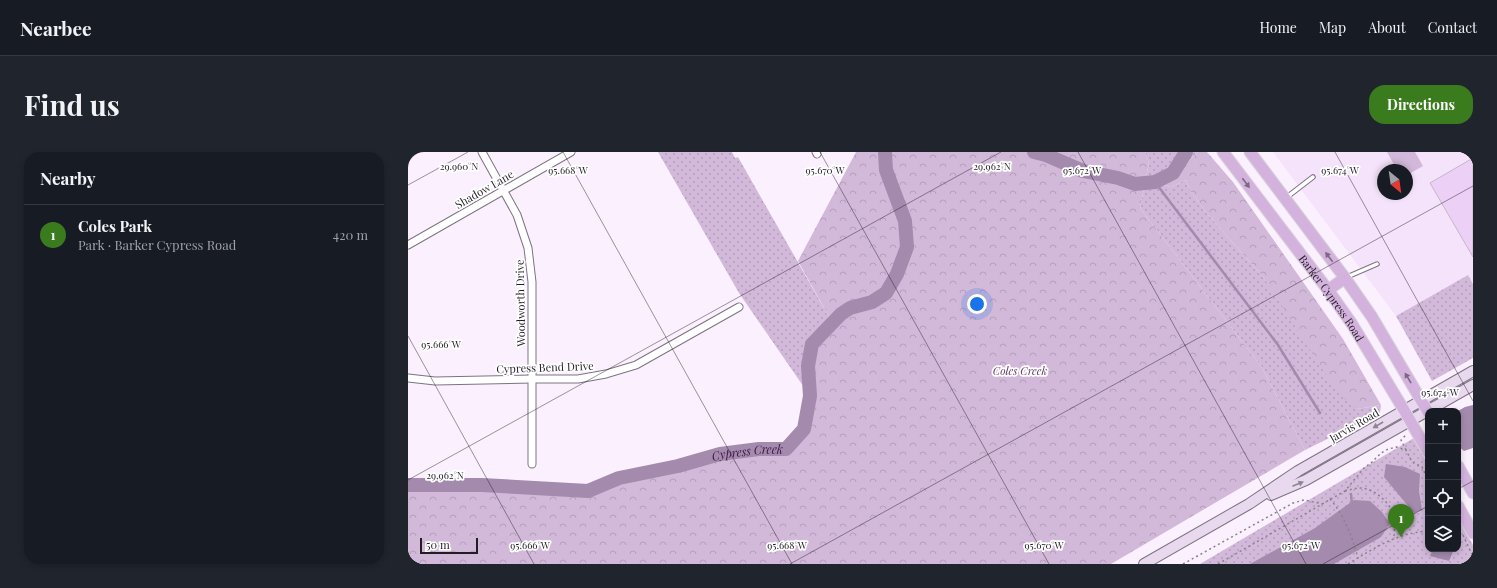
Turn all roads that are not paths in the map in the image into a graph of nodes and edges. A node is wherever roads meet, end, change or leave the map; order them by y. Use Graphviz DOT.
graph roads {
  1 [pos="482,152"];
  2 [pos="571,152"];
  3 [pos="1223,152"];
  4 [pos="1250,152"];
  5 [pos="1313,178"];
  6 [pos="504,190"];
  7 [pos="1285,198"];
  8 [pos="408,245"];
  9 [pos="1377,264"];
  10 [pos="1345,278"];
  11 [pos="1328,290"];
  12 [pos="739,307"];
  13 [pos="1473,371"];
  14 [pos="408,378"];
  15 [pos="532,380"];
  16 [pos="1473,385"];
  17 [pos="1421,400"];
  18 [pos="1426,408"];
  19 [pos="1435,408"];
  20 [pos="1404,410"];
  21 [pos="1425,414"];
  22 [pos="1410,421"];
  23 [pos="1425,447"];
  24 [pos="532,464"];
  25 [pos="1461,471"];
  26 [pos="1473,493"];
  27 [pos="1249,504"];
  28 [pos="1461,514"];
  29 [pos="1468,534"];
  30 [pos="1144,564"];
  1 -- 6 [label="street, Woodworth Drive"];
  2 -- 6 [label="street, Shadow Lane"];
  3 -- 11 [label="main road, Barker Cypress Road, one-way"];
  4 -- 7 [label="main road, Barker Cypress Road"];
  5 -- 7 [label="lane"];
  6 -- 8 [label="street, Shadow Lane"];
  6 -- 15 [label="street, Woodworth Drive"];
  10 -- 7 [label="main road, Barker Cypress Road, one-way"];
  9 -- 10 [label="lane"];
  10 -- 11 [label="main road"];
  17 -- 10 [label="main road, Barker Cypress Road, one-way"];
  11 -- 20 [label="main road, Barker Cypress Road"];
  12 -- 15 [label="street, Cypress Bend Drive"];
  13 -- 17 [label="street, Jarvis Road"];
  14 -- 15 [label="street, Cypress Bend Drive"];
  15 -- 24 [label="street, Woodworth Drive"];
  16 -- 19 [label="street, Jarvis Road"];
  17 -- 18 [label="main road, Barker Cypress Road"];
  17 -- 20 [label="street, Jarvis Road"];
  20 -- 22 [label="main road, Barker Cypress Road"];
  20 -- 27 [label="street, Jarvis Road, one-way"];
  21 -- 22 [label="street, Jarvis Road"];
  22 -- 23 [label="main road, Barker Cypress Road"];
  27 -- 22 [label="street, Jarvis Road, one-way"];
  25 -- 26 [label="main road"];
  27 -- 30 [label="street, Jarvis Road"];
  28 -- 29 [label="main road"];
}
